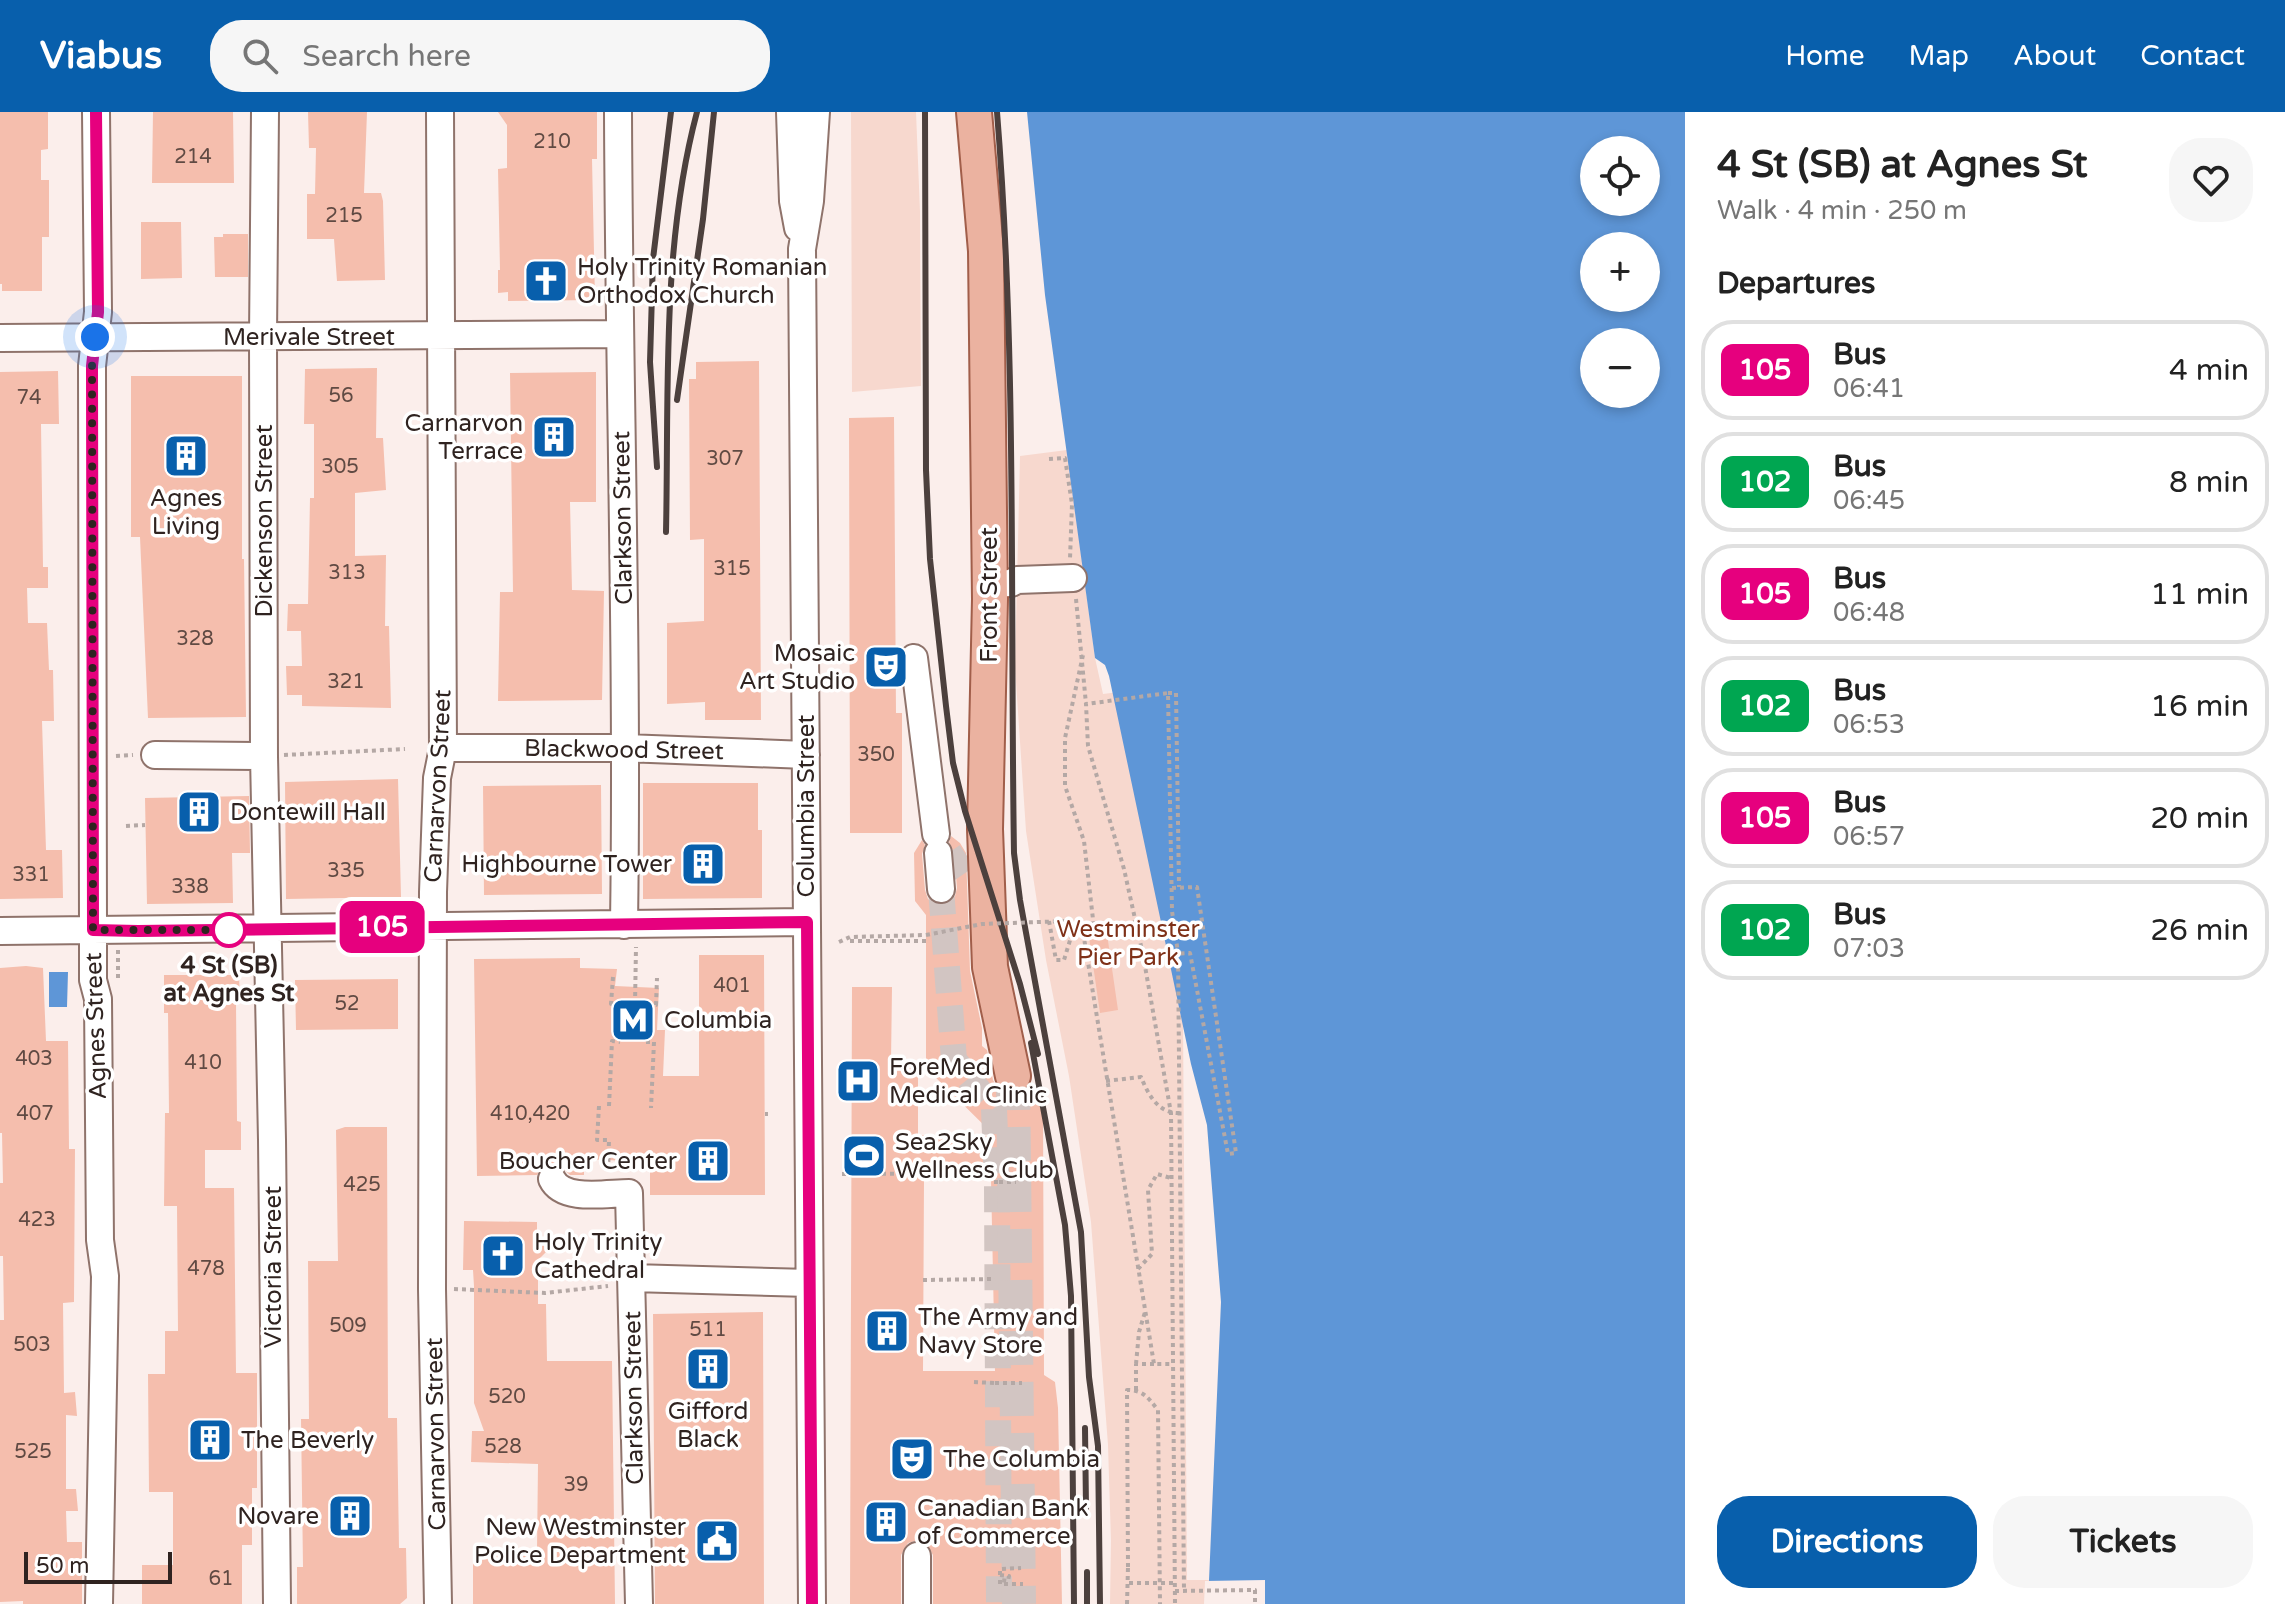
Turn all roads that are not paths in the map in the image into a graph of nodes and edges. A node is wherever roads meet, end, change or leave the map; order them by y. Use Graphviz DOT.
graph roads {
  1 [pos="96,112"];
  2 [pos="265,112"];
  3 [pos="440,112"];
  4 [pos="618,112"];
  5 [pos="790,112"];
  6 [pos="816,112"];
  7 [pos="974,112"];
  8 [pos="802,249"];
  9 [pos="619,334"];
  10 [pos="441,336"];
  11 [pos="95,337"];
  12 [pos="263,337"];
  13 [pos="0,338"];
  14 [pos="1073,578"];
  15 [pos="990,584"];
  16 [pos="914,658"];
  17 [pos="443,748"];
  18 [pos="625,748"];
  19 [pos="155,755"];
  20 [pos="271,755"];
  21 [pos="806,755"];
  22 [pos="951,860"];
  23 [pos="807,922"];
  24 [pos="624,925"];
  25 [pos="433,927"];
  26 [pos="267,929"];
  27 [pos="93,930"];
  28 [pos="0,931"];
  29 [pos="1013,1076"];
  30 [pos="552,1179"];
  31 [pos="621,1282"];
  32 [pos="809,1283"];
  33 [pos="917,1556"];
  34 [pos="99,1604"];
  35 [pos="277,1604"];
  36 [pos="438,1604"];
  37 [pos="639,1604"];
  38 [pos="812,1604"];
  39 [pos="917,1604"];
  1 -- 11 [label="street, Agnes Street"];
  2 -- 12 [label="street, Dickenson Street"];
  3 -- 10 [label="street, Carnarvon Street"];
  4 -- 9 [label="street, Clarkson Street"];
  5 -- 8 [label="street, Columbia Street"];
  6 -- 8 [label="street, Columbia Street"];
  7 -- 15 [label="main road, Front Street"];
  8 -- 21 [label="street, Columbia Street"];
  9 -- 10 [label="street, Merivale Street"];
  9 -- 18 [label="street, Clarkson Street"];
  10 -- 12 [label="street, Merivale Street"];
  10 -- 17 [label="street, Carnarvon Street"];
  11 -- 12 [label="street, Merivale Street"];
  11 -- 13 [label="street, Merivale Street"];
  11 -- 27 [label="street, Agnes Street"];
  12 -- 20 [label="street, Dickenson Street"];
  14 -- 15 [label="street"];
  15 -- 22 [label="main road, Front Street"];
  16 -- 22 [label="street"];
  17 -- 18 [label="street, Blackwood Street"];
  17 -- 25 [label="street, Carnarvon Street"];
  18 -- 21 [label="street, Blackwood Street"];
  18 -- 24 [label="street, Clarkson Street"];
  19 -- 20 [label="street"];
  20 -- 26 [label="street, Dickenson Street"];
  21 -- 23 [label="street, Columbia Street"];
  22 -- 29 [label="main road, Front Street"];
  23 -- 24 [label="street"];
  23 -- 32 [label="street, Columbia Street"];
  24 -- 25 [label="street"];
  25 -- 26 [label="street"];
  25 -- 36 [label="street, Carnarvon Street"];
  26 -- 27 [label="street"];
  26 -- 35 [label="street, Victoria Street"];
  27 -- 28 [label="street"];
  27 -- 34 [label="street, Agnes Street"];
  30 -- 31 [label="street, Clarkson Street"];
  31 -- 32 [label="street"];
  31 -- 37 [label="street, Clarkson Street"];
  32 -- 38 [label="street, Columbia Street"];
  33 -- 39 [label="street"];
}
